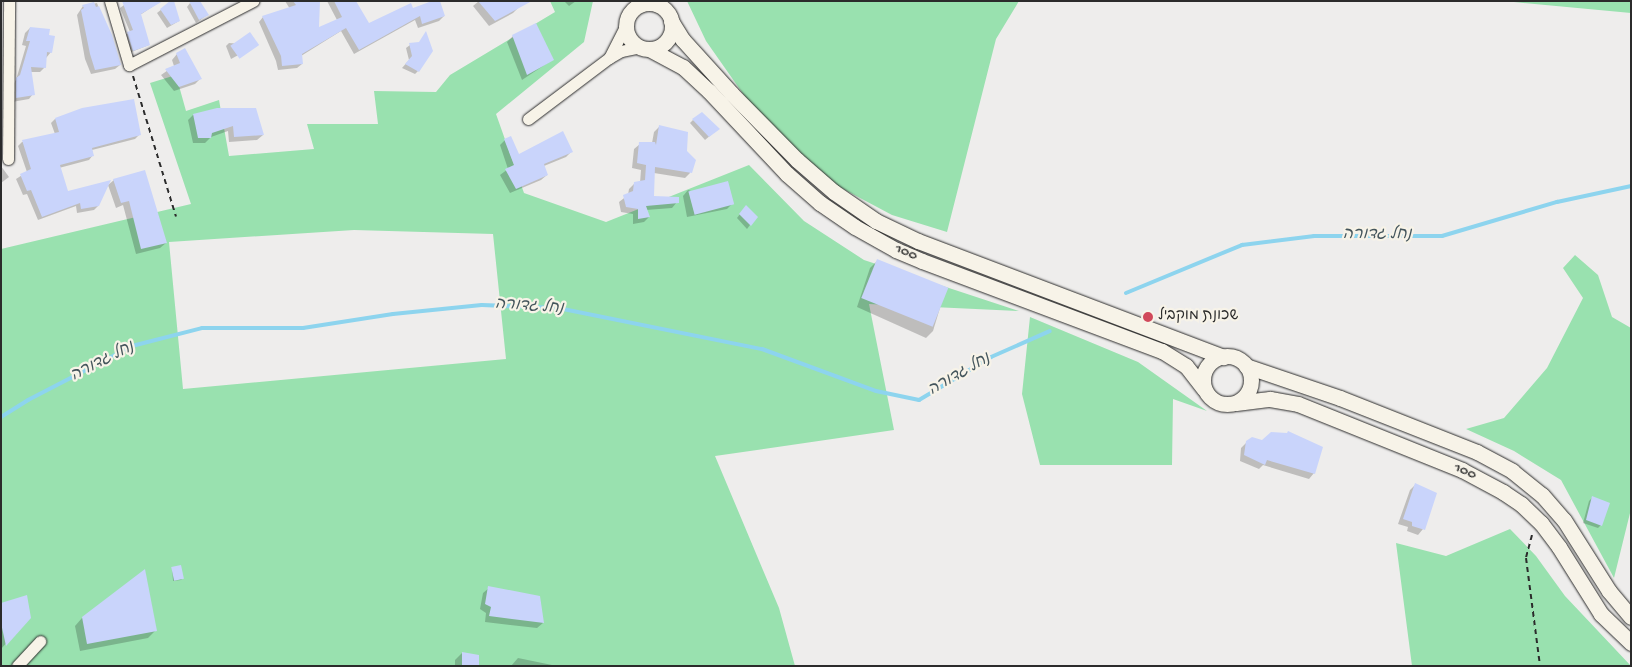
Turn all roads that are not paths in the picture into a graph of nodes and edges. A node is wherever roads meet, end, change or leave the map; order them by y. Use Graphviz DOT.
graph roads {
  1 [pos="9,1"];
  2 [pos="110,1"];
  3 [pos="253,1"];
  4 [pos="659,4"];
  5 [pos="628,14"];
  6 [pos="671,21"];
  7 [pos="645,48"];
  8 [pos="609,58"];
  9 [pos="528,119"];
  10 [pos="8,159"];
  11 [pos="1224,357"];
  12 [pos="1246,366"];
  13 [pos="1204,389"];
  14 [pos="1236,403"];
  15 [pos="1631,617"];
  16 [pos="40,641"];
  17 [pos="1631,643"];
  18 [pos="17,666"];
  1 -- 10 [label="street"];
  2 -- 3 [label="street"];
  4 -- 5 [label="main road"];
  4 -- 6 [label="main road"];
  5 -- 7 [label="main road"];
  5 -- 8 [label="street"];
  6 -- 7 [label="main road"];
  6 -- 11 [label="main road, 100"];
  7 -- 8 [label="street"];
  7 -- 13 [label="main road, 100"];
  8 -- 9 [label="street"];
  11 -- 12 [label="main road"];
  11 -- 13 [label="main road"];
  12 -- 14 [label="main road"];
  12 -- 15 [label="main road, 100"];
  13 -- 14 [label="main road"];
  14 -- 17 [label="main road, 100"];
  16 -- 18 [label="street"];
}
